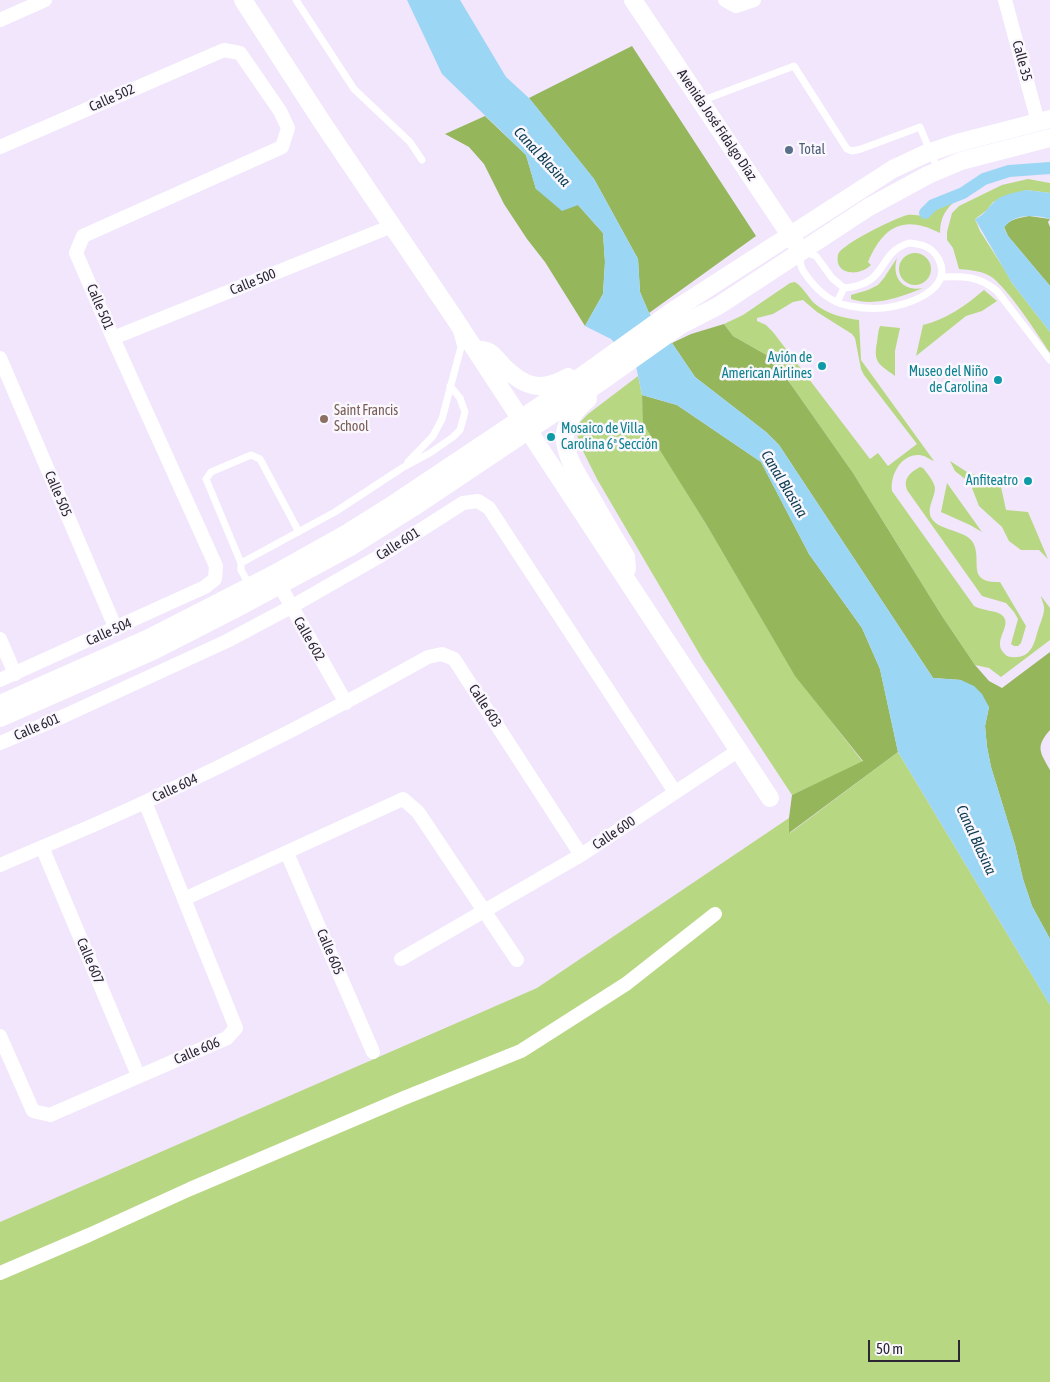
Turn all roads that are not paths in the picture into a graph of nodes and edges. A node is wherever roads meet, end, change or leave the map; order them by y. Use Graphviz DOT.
graph roads {
  1 [pos="46,0"];
  2 [pos="243,0"];
  3 [pos="296,0"];
  4 [pos="633,0"];
  5 [pos="725,0"];
  6 [pos="754,0"];
  7 [pos="1005,0"];
  8 [pos="0,20"];
  9 [pos="701,102"];
  10 [pos="1044,121"];
  11 [pos="1050,138"];
  12 [pos="0,147"];
  13 [pos="282,147"];
  14 [pos="930,152"];
  15 [pos="422,160"];
  16 [pos="938,170"];
  17 [pos="392,226"];
  18 [pos="790,235"];
  19 [pos="801,251"];
  20 [pos="942,277"];
  21 [pos="844,288"];
  22 [pos="838,302"];
  23 [pos="453,316"];
  24 [pos="676,319"];
  25 [pos="113,338"];
  26 [pos="474,348"];
  27 [pos="0,358"];
  28 [pos="1050,360"];
  29 [pos="598,374"];
  30 [pos="450,386"];
  31 [pos="524,425"];
  32 [pos="402,468"];
  33 [pos="299,532"];
  34 [pos="241,563"];
  35 [pos="215,579"];
  36 [pos="277,580"];
  37 [pos="629,582"];
  38 [pos="253,592"];
  39 [pos="291,607"];
  40 [pos="116,629"];
  41 [pos="0,639"];
  42 [pos="15,674"];
  43 [pos="0,680"];
  44 [pos="53,688"];
  45 [pos="346,703"];
  46 [pos="0,704"];
  47 [pos="64,716"];
  48 [pos="0,718"];
  49 [pos="0,742"];
  50 [pos="739,750"];
  51 [pos="675,792"];
  52 [pos="770,798"];
  53 [pos="145,802"];
  54 [pos="42,847"];
  55 [pos="287,852"];
  56 [pos="581,854"];
  57 [pos="0,865"];
  58 [pos="184,899"];
  59 [pos="485,911"];
  60 [pos="715,914"];
  61 [pos="401,959"];
  62 [pos="517,960"];
  63 [pos="0,1036"];
  64 [pos="373,1052"];
  65 [pos="138,1075"];
  66 [pos="0,1273"];
  1 -- 8 [label="street"];
  2 -- 17 [label="street"];
  3 -- 15 [label="lane"];
  4 -- 9 [label="street, Avenida José Fidalgo Díaz"];
  5 -- 6 [label="street"];
  7 -- 10 [label="street, Calle 35"];
  9 -- 14 [label="lane"];
  9 -- 18 [label="street, Avenida José Fidalgo Díaz"];
  10 -- 14 [label="street"];
  11 -- 16 [label="street"];
  12 -- 13 [label="street, Calle 502"];
  13 -- 25 [label="street, Calle 501"];
  14 -- 16 [label="lane"];
  14 -- 18 [label="street"];
  16 -- 19 [label="street"];
  17 -- 23 [label="street"];
  17 -- 25 [label="street, Calle 500"];
  18 -- 19 [label="street, Avenida José Fidalgo Díaz"];
  18 -- 24 [label="street"];
  19 -- 21 [label="lane"];
  19 -- 22 [label="lane"];
  19 -- 24 [label="street"];
  20 -- 21 [label="lane"];
  20 -- 22 [label="lane"];
  20 -- 28 [label="lane"];
  21 -- 22 [label="lane"];
  23 -- 26 [label="street"];
  23 -- 30 [label="lane"];
  24 -- 29 [label="street"];
  25 -- 35 [label="street, Calle 501"];
  26 -- 29 [label="street"];
  26 -- 31 [label="street"];
  27 -- 40 [label="street, Calle 505"];
  29 -- 31 [label="street"];
  29 -- 37 [label="street"];
  30 -- 32 [label="lane"];
  30 -- 32 [label="lane"];
  31 -- 36 [label="street"];
  31 -- 37 [label="street"];
  32 -- 33 [label="lane"];
  33 -- 34 [label="lane"];
  33 -- 34 [label="lane"];
  34 -- 38 [label="lane"];
  35 -- 40 [label="street, Calle 504"];
  36 -- 38 [label="street"];
  36 -- 39 [label="street, Calle 602"];
  37 -- 50 [label="street"];
  38 -- 44 [label="street"];
  39 -- 45 [label="street, Calle 602"];
  39 -- 47 [label="street, Calle 601"];
  39 -- 51 [label="street, Calle 601"];
  40 -- 42 [label="street, Calle 504"];
  41 -- 42 [label="street"];
  42 -- 43 [label="street, Calle 504"];
  44 -- 46 [label="street"];
  44 -- 47 [label="street"];
  44 -- 48 [label="street"];
  45 -- 53 [label="street, Calle 604"];
  45 -- 56 [label="street, Calle 603"];
  47 -- 49 [label="street, Calle 601"];
  50 -- 51 [label="street, Calle 600"];
  50 -- 52 [label="street"];
  51 -- 56 [label="street, Calle 600"];
  53 -- 54 [label="street, Calle 604"];
  53 -- 58 [label="street, Calle 606"];
  54 -- 57 [label="street, Calle 604"];
  54 -- 65 [label="street, Calle 607"];
  55 -- 58 [label="street"];
  55 -- 59 [label="street"];
  55 -- 64 [label="street, Calle 605"];
  56 -- 59 [label="street, Calle 600"];
  58 -- 65 [label="street, Calle 606"];
  59 -- 61 [label="street, Calle 600"];
  59 -- 62 [label="street"];
  60 -- 66 [label="street"];
  63 -- 65 [label="street, Calle 606"];
}
